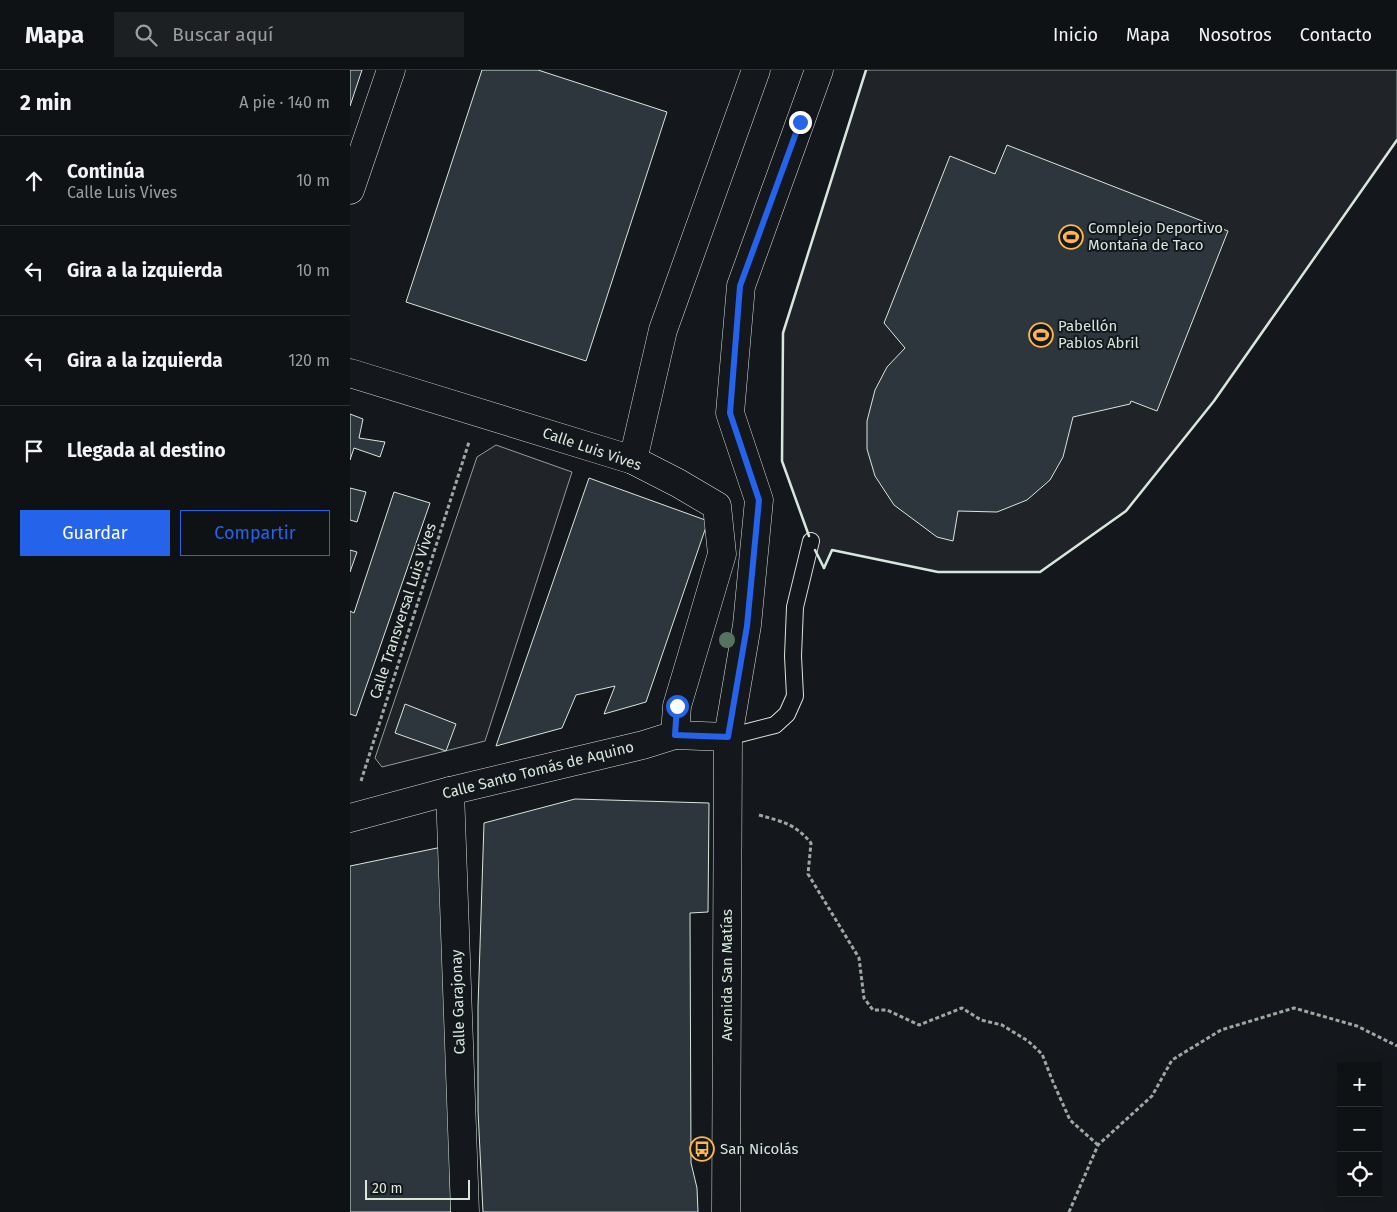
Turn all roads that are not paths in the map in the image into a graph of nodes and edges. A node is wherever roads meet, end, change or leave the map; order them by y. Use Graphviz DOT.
graph roads {
  1 [pos="390,70"];
  2 [pos="756,70"];
  3 [pos="819,70"];
  4 [pos="350,190"];
  5 [pos="350,373"];
  6 [pos="633,460"];
  7 [pos="811,541"];
  8 [pos="675,735"];
  9 [pos="728,737"];
  10 [pos="450,791"];
  11 [pos="350,818"];
  12 [pos="465,1212"];
  13 [pos="726,1212"];
  1 -- 4 [label="street"];
  2 -- 6 [label="street"];
  3 -- 9 [label="street, Avenida San Matías"];
  5 -- 6 [label="street, Calle Luis Vives"];
  6 -- 8 [label="street, Calle Luis Vives"];
  7 -- 9 [label="lane"];
  8 -- 9 [label="street, Calle Santo Tomás de Aquino"];
  8 -- 10 [label="street, Calle Santo Tomás de Aquino"];
  9 -- 13 [label="street, Avenida San Matías"];
  10 -- 11 [label="street, Calle Santo Tomás de Aquino"];
  10 -- 12 [label="street, Calle Garajonay"];
}
